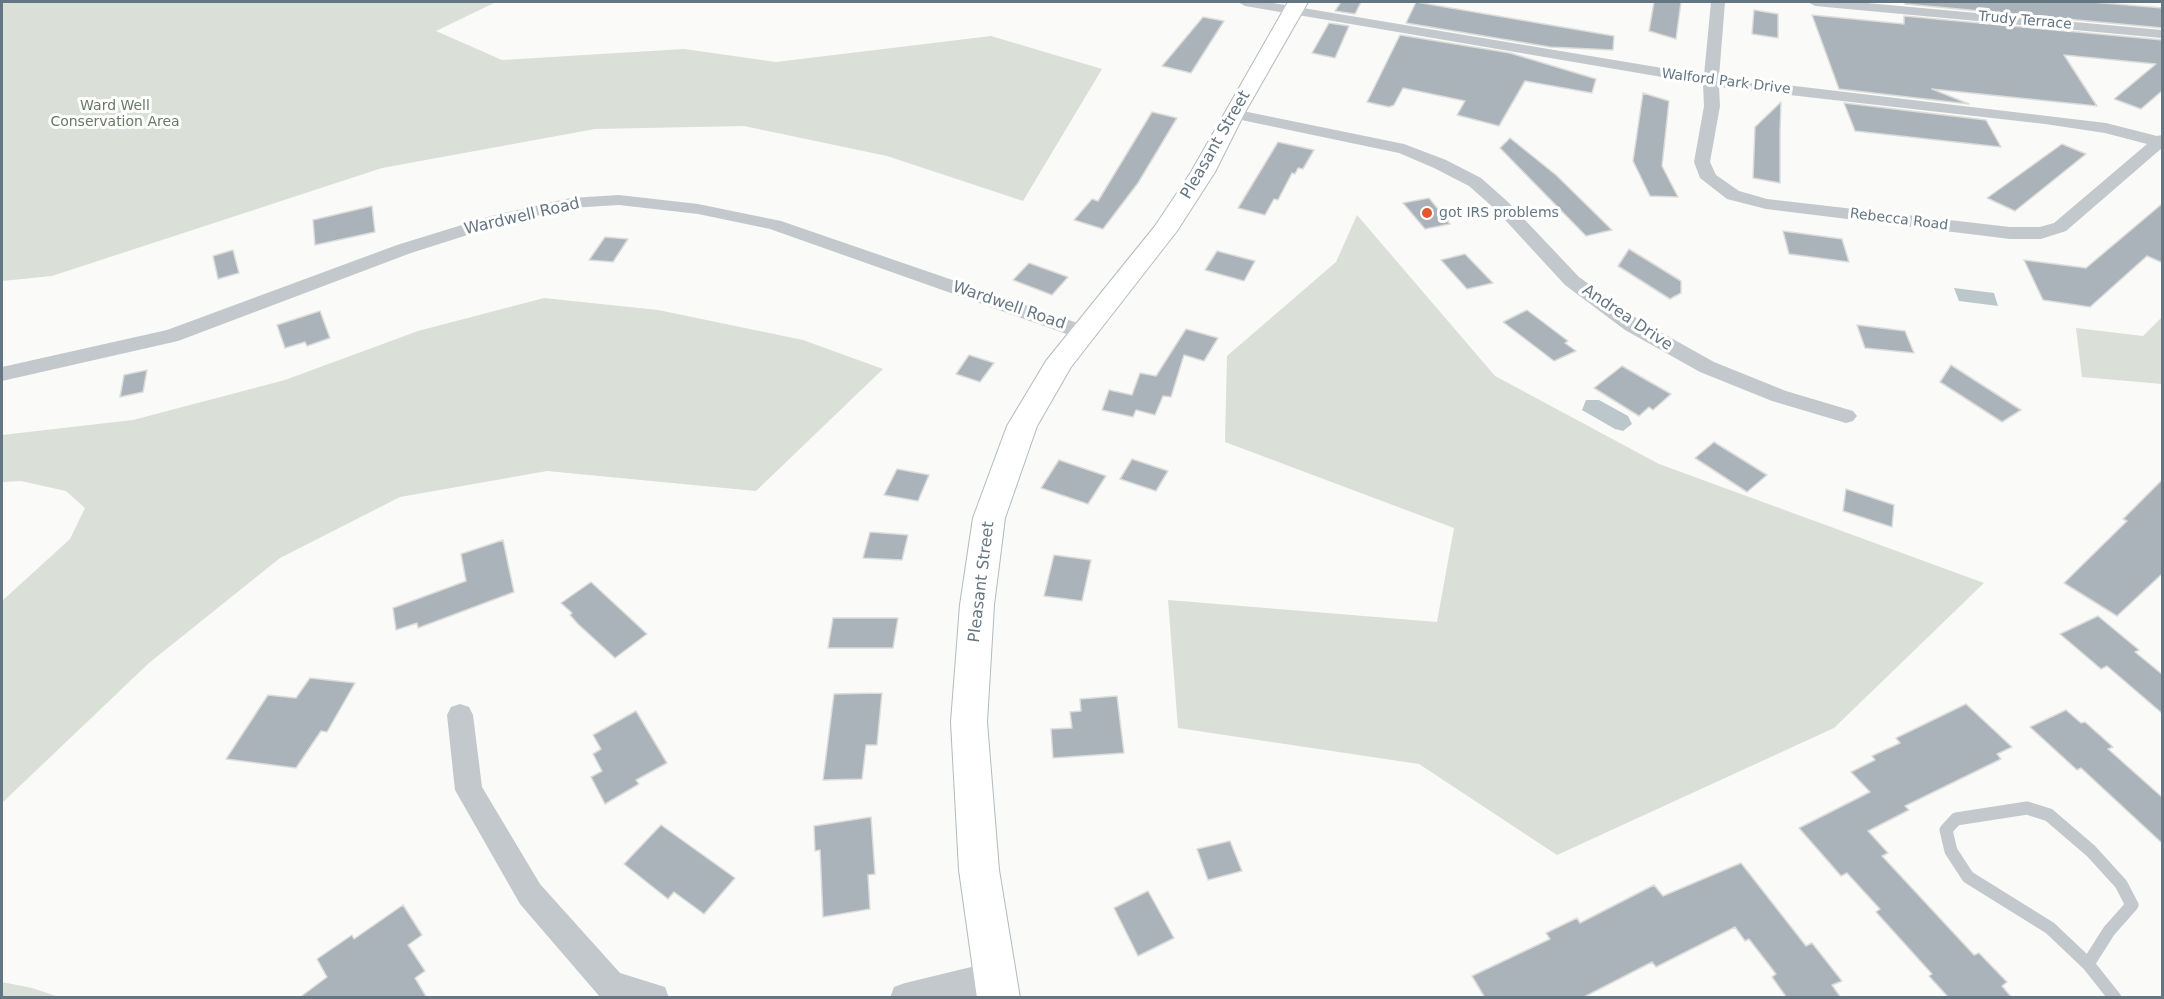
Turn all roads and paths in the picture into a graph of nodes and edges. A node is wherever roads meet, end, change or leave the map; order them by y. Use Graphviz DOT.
graph roads {
  1 [pos="1245,2"];
  2 [pos="1718,2"];
  3 [pos="1815,2"];
  4 [pos="1296,6"];
  5 [pos="2163,34"];
  6 [pos="1711,81"];
  7 [pos="1233,114"];
  8 [pos="2161,141"];
  9 [pos="1082,332"];
  10 [pos="2,374"];
  11 [pos="1846,416"];
  12 [pos="460,715"];
  13 [pos="2088,964"];
  14 [pos="998,987"];
  15 [pos="654,998"];
  16 [pos="904,998"];
  17 [pos="2115,998"];
  1 -- 4 [label="street, Walford Park Drive"];
  2 -- 6 [label="street"];
  3 -- 5 [label="street, Trudy Terrace"];
  4 -- 6 [label="street, Walford Park Drive"];
  4 -- 7 [label="main road, Pleasant Street"];
  6 -- 8 [label="street, Walford Park Drive"];
  6 -- 8 [label="street, Rebecca Road"];
  7 -- 9 [label="main road, Pleasant Street"];
  7 -- 11 [label="street, Andrea Drive"];
  9 -- 10 [label="street, Wardwell Road"];
  9 -- 14 [label="main road, Pleasant Street"];
  12 -- 15 [label="street"];
  13 -- 13 [label="lane"];
  13 -- 17 [label="lane"];
  14 -- 16 [label="street"];
}
